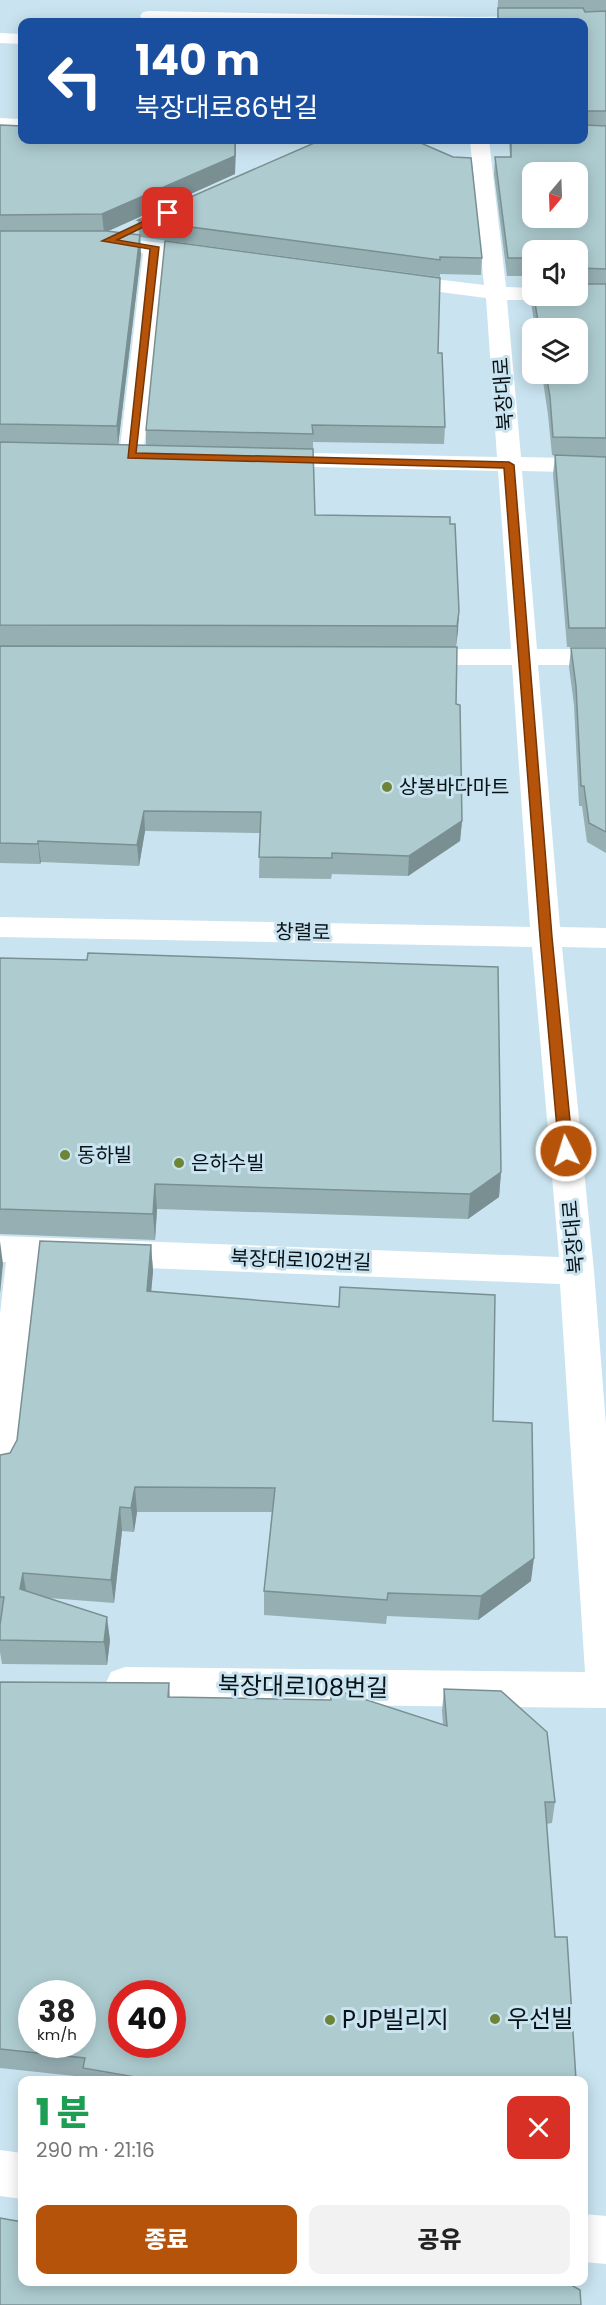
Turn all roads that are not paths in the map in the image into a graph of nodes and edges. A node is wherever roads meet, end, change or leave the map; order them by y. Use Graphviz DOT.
graph roads {
  1 [pos="470,0"];
  2 [pos="150,13"];
  3 [pos="329,18"];
  4 [pos="472,18"];
  5 [pos="588,22"];
  6 [pos="606,22"];
  7 [pos="588,31"];
  8 [pos="0,38"];
  9 [pos="18,39"];
  10 [pos="0,124"];
  11 [pos="18,125"];
  12 [pos="479,144"];
  13 [pos="139,226"];
  14 [pos="71,241"];
  15 [pos="107,241"];
  16 [pos="154,247"];
  17 [pos="225,257"];
  18 [pos="378,278"];
  19 [pos="496,293"];
  20 [pos="522,294"];
  21 [pos="107,456"];
  22 [pos="249,459"];
  23 [pos="509,465"];
  24 [pos="606,466"];
  25 [pos="393,657"];
  26 [pos="524,657"];
  27 [pos="606,657"];
  28 [pos="0,927"];
  29 [pos="546,937"];
  30 [pos="606,938"];
  31 [pos="12,1249"];
  32 [pos="577,1271"];
  33 [pos="0,1464"];
  34 [pos="95,1685"];
  35 [pos="606,1690"];
  36 [pos="0,2173"];
  37 [pos="18,2175"];
  38 [pos="588,2238"];
  39 [pos="606,2240"];
  1 -- 4 [label="street"];
  2 -- 3 [label="street"];
  5 -- 6 [label="street"];
  6 -- 7 [label="street"];
  8 -- 9 [label="street"];
  10 -- 11 [label="street"];
  12 -- 19 [label="street, 북장대로"];
  13 -- 15 [label="street"];
  14 -- 15 [label="street"];
  15 -- 16 [label="street"];
  16 -- 17 [label="street"];
  16 -- 21 [label="street"];
  18 -- 19 [label="street"];
  19 -- 20 [label="street"];
  19 -- 23 [label="street, 북장대로"];
  22 -- 23 [label="street"];
  23 -- 24 [label="street"];
  23 -- 26 [label="street, 북장대로"];
  25 -- 26 [label="street"];
  26 -- 27 [label="street"];
  26 -- 29 [label="street, 북장대로"];
  28 -- 29 [label="street, 창렬로"];
  29 -- 30 [label="street, 창렬로"];
  29 -- 32 [label="street, 북장대로"];
  31 -- 32 [label="street, 북장대로102번길"];
  31 -- 33 [label="street, 북장대로102번길"];
  32 -- 35 [label="street, 북장대로"];
  34 -- 35 [label="street, 북장대로108번길"];
  36 -- 37 [label="street"];
  38 -- 39 [label="street"];
}
